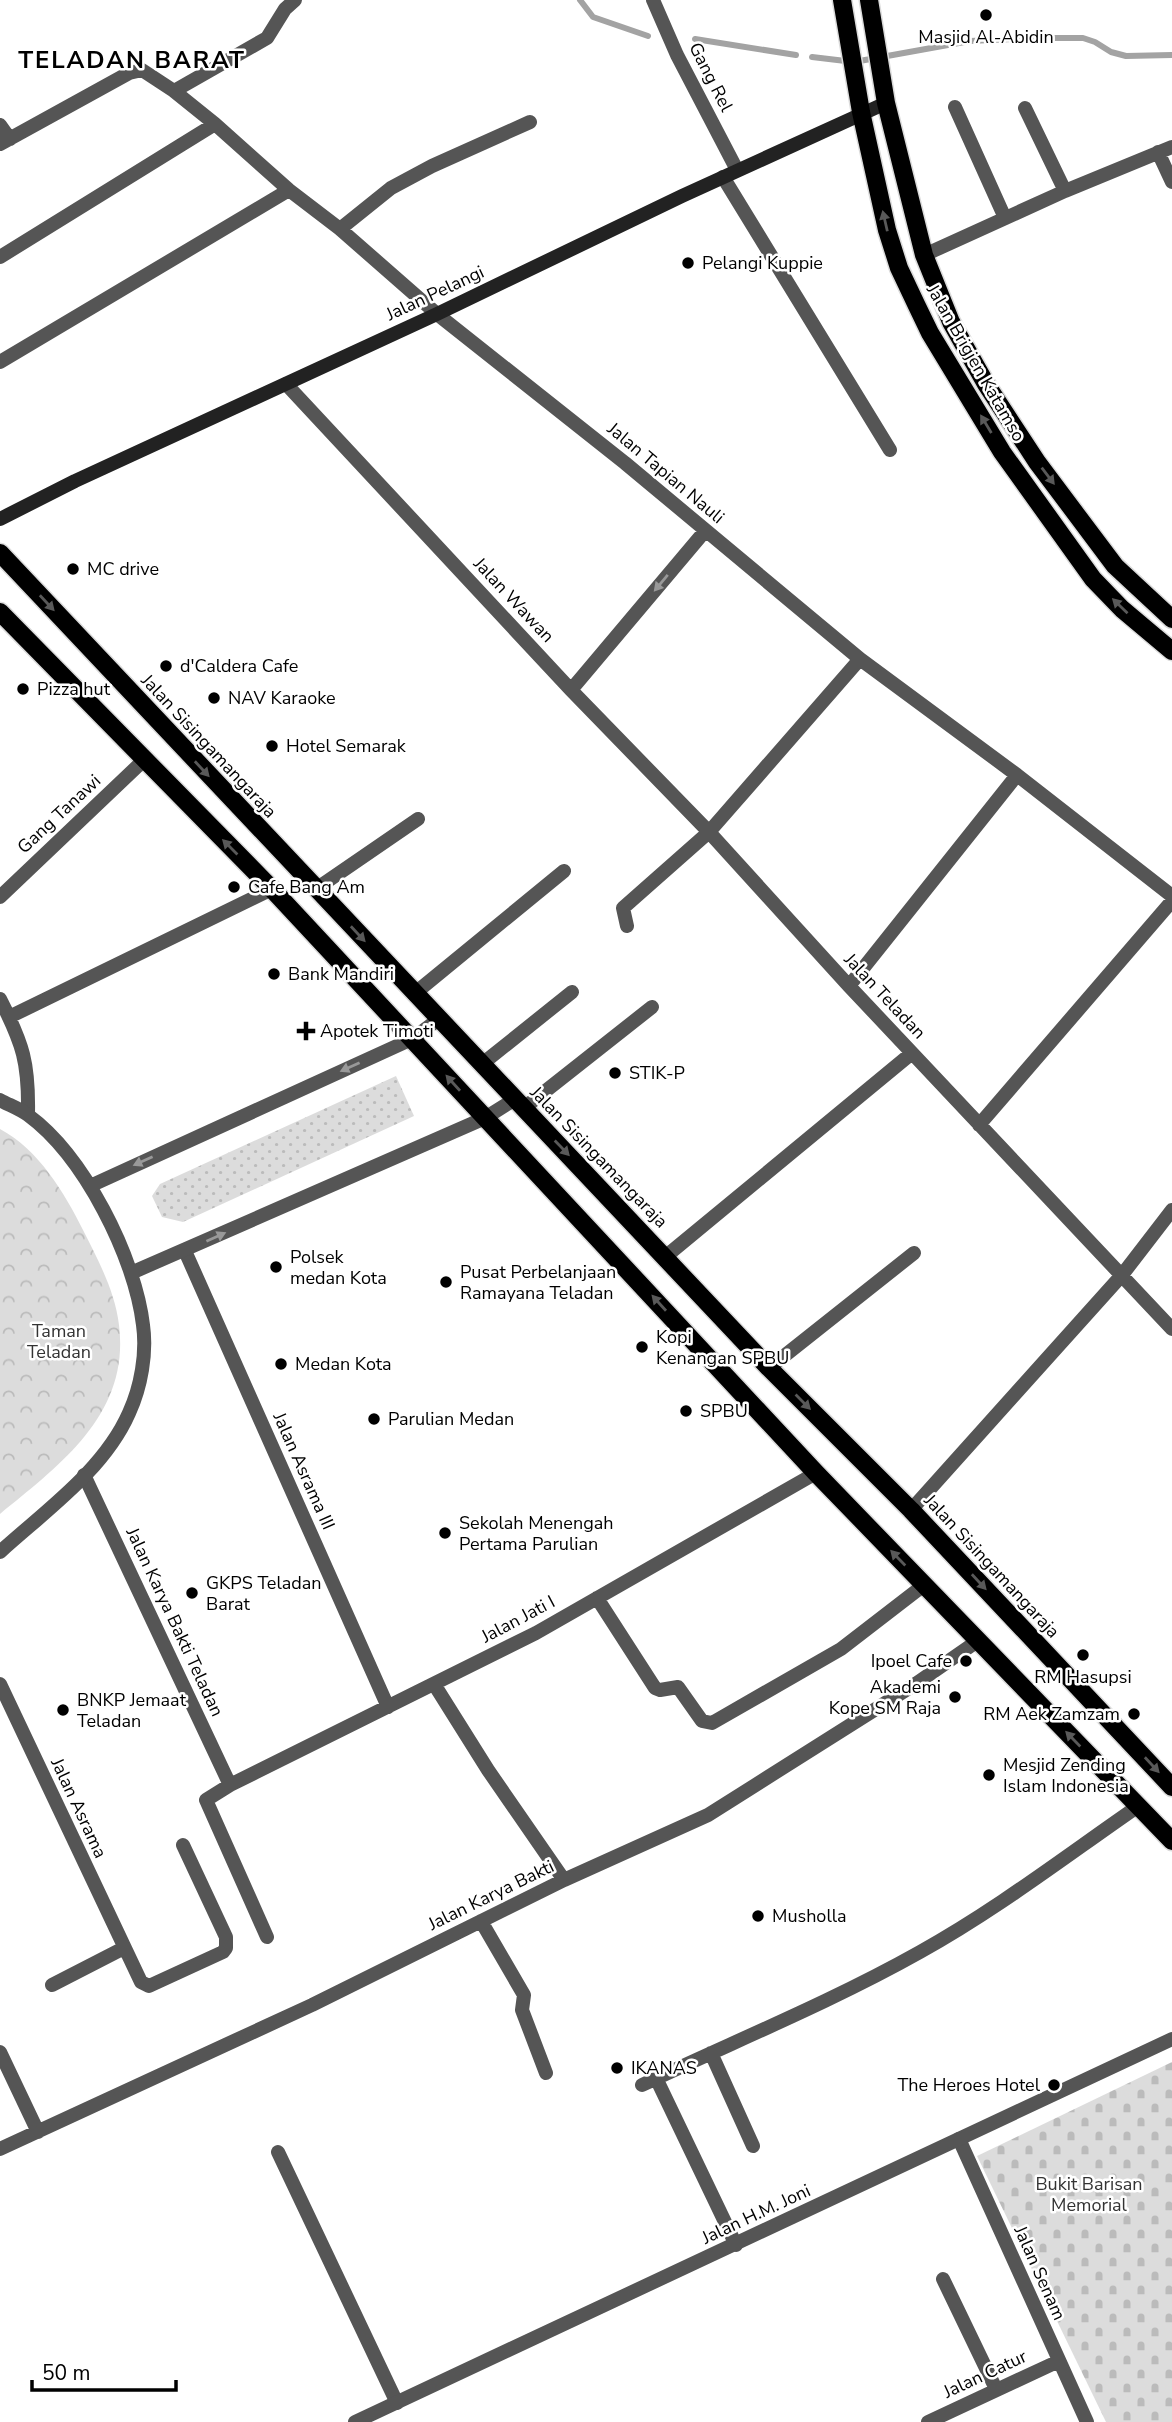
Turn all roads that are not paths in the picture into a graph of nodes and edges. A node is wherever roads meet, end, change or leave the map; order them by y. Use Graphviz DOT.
graph roads {
  1 [pos="653,0"];
  2 [pos="842,0"];
  3 [pos="869,0"];
  4 [pos="286,11"];
  5 [pos="174,91"];
  6 [pos="886,103"];
  7 [pos="955,107"];
  8 [pos="1025,108"];
  9 [pos="861,113"];
  10 [pos="530,122"];
  11 [pos="215,124"];
  12 [pos="0,125"];
  13 [pos="5,141"];
  14 [pos="1165,149"];
  15 [pos="737,170"];
  16 [pos="723,177"];
  17 [pos="1172,182"];
  18 [pos="289,190"];
  19 [pos="1065,191"];
  20 [pos="1005,218"];
  21 [pos="340,229"];
  22 [pos="923,255"];
  23 [pos="0,257"];
  24 [pos="437,314"];
  25 [pos="0,362"];
  26 [pos="286,384"];
  27 [pos="890,450"];
  28 [pos="0,519"];
  29 [pos="705,530"];
  30 [pos="0,553"];
  31 [pos="0,612"];
  32 [pos="1172,619"];
  33 [pos="1172,651"];
  34 [pos="860,659"];
  35 [pos="571,690"];
  36 [pos="144,760"];
  37 [pos="1017,775"];
  38 [pos="418,819"];
  39 [pos="709,832"];
  40 [pos="564,871"];
  41 [pos="272,889"];
  42 [pos="316,889"];
  43 [pos="1172,896"];
  44 [pos="0,897"];
  45 [pos="1172,901"];
  46 [pos="627,926"];
  47 [pos="849,986"];
  48 [pos="572,992"];
  49 [pos="414,994"];
  50 [pos="0,999"];
  51 [pos="652,1007"];
  52 [pos="9,1017"];
  53 [pos="439,1019"];
  54 [pos="412,1039"];
  55 [pos="912,1053"];
  56 [pos="482,1064"];
  57 [pos="0,1100"];
  58 [pos="519,1104"];
  59 [pos="28,1114"];
  60 [pos="485,1118"];
  61 [pos="979,1125"];
  62 [pos="90,1186"];
  63 [pos="1172,1210"];
  64 [pos="185,1251"];
  65 [pos="914,1253"];
  66 [pos="665,1257"];
  67 [pos="131,1273"];
  68 [pos="1122,1275"];
  69 [pos="1172,1329"];
  70 [pos="769,1368"];
  71 [pos="816,1473"];
  72 [pos="84,1475"];
  73 [pos="911,1510"];
  74 [pos="0,1552"];
  75 [pos="924,1585"];
  76 [pos="597,1598"];
  77 [pos="979,1640"];
  78 [pos="0,1684"];
  79 [pos="434,1684"];
  80 [pos="388,1707"];
  81 [pos="230,1785"];
  82 [pos="1172,1787"];
  83 [pos="1137,1807"];
  84 [pos="1172,1841"];
  85 [pos="183,1845"];
  86 [pos="564,1880"];
  87 [pos="481,1921"];
  88 [pos="267,1937"];
  89 [pos="124,1948"];
  90 [pos="52,1985"];
  91 [pos="1172,2039"];
  92 [pos="0,2052"];
  93 [pos="711,2053"];
  94 [pos="546,2073"];
  95 [pos="656,2078"];
  96 [pos="642,2085"];
  97 [pos="38,2132"];
  98 [pos="959,2139"];
  99 [pos="753,2146"];
  100 [pos="0,2149"];
  101 [pos="278,2152"];
  102 [pos="736,2245"];
  103 [pos="943,2279"];
  104 [pos="1059,2361"];
  105 [pos="996,2389"];
  106 [pos="397,2403"];
  107 [pos="355,2422"];
  108 [pos="928,2422"];
  109 [pos="1087,2422"];
  1 -- 15 [label="street, Gang Rel"];
  2 -- 9 [label="main road, Jalan Brigjen Katamso"];
  3 -- 6 [label="main road, Jalan Brigjen Katamso"];
  4 -- 5 [label="street"];
  5 -- 11 [label="street, Jalan Tapian Nauli"];
  5 -- 13 [label="street, Jalan Tapian Nauli"];
  6 -- 9 [label="main road, Jalan Pelangi"];
  6 -- 22 [label="main road, Jalan Brigjen Katamso"];
  7 -- 20 [label="street"];
  8 -- 19 [label="street"];
  9 -- 15 [label="main road, Jalan Pelangi"];
  33 -- 9 [label="main road, Jalan Brigjen Katamso, one-way"];
  10 -- 21 [label="street"];
  11 -- 18 [label="street, Jalan Tapian Nauli"];
  11 -- 23 [label="street"];
  12 -- 13 [label="street"];
  14 -- 17 [label="street"];
  14 -- 19 [label="street"];
  15 -- 16 [label="main road, Jalan Pelangi"];
  16 -- 24 [label="main road, Jalan Pelangi"];
  16 -- 27 [label="street"];
  18 -- 21 [label="street, Jalan Tapian Nauli"];
  18 -- 25 [label="street"];
  19 -- 20 [label="street"];
  20 -- 22 [label="street"];
  21 -- 24 [label="street, Jalan Tapian Nauli"];
  22 -- 32 [label="main road, Jalan Brigjen Katamso, one-way"];
  24 -- 26 [label="main road, Jalan Pelangi"];
  24 -- 29 [label="street, Jalan Tapian Nauli"];
  26 -- 28 [label="main road, Jalan Pelangi"];
  26 -- 35 [label="street, Jalan Wawan"];
  29 -- 34 [label="street, Jalan Tapian Nauli"];
  29 -- 35 [label="street, one-way"];
  30 -- 42 [label="main road, Jalan Sisingamangaraja, one-way"];
  31 -- 36 [label="main road"];
  34 -- 37 [label="street, Jalan Tapian Nauli"];
  34 -- 39 [label="street"];
  35 -- 39 [label="street, Jalan Teladan"];
  41 -- 36 [label="main road, one-way"];
  36 -- 44 [label="street, Gang Tanawi"];
  37 -- 43 [label="street, Jalan Tapian Nauli"];
  37 -- 47 [label="street"];
  38 -- 42 [label="street"];
  39 -- 46 [label="street"];
  39 -- 47 [label="street, Jalan Teladan"];
  40 -- 49 [label="street"];
  41 -- 52 [label="street"];
  41 -- 54 [label="main road"];
  42 -- 49 [label="main road, Jalan Sisingamangaraja, one-way"];
  45 -- 61 [label="street"];
  47 -- 55 [label="street, Jalan Teladan"];
  48 -- 56 [label="street"];
  49 -- 53 [label="main road, Jalan Sisingamangaraja"];
  50 -- 52 [label="street"];
  51 -- 58 [label="street"];
  52 -- 59 [label="street"];
  53 -- 54 [label="street"];
  53 -- 56 [label="main road, Jalan Sisingamangaraja"];
  60 -- 54 [label="main road, one-way"];
  54 -- 62 [label="street, one-way"];
  55 -- 61 [label="street, Jalan Teladan"];
  55 -- 66 [label="street"];
  56 -- 58 [label="main road, Jalan Sisingamangaraja"];
  57 -- 59 [label="street"];
  58 -- 60 [label="street"];
  58 -- 66 [label="main road, Jalan Sisingamangaraja, one-way"];
  59 -- 62 [label="street"];
  64 -- 60 [label="street, one-way"];
  71 -- 60 [label="main road, one-way"];
  61 -- 68 [label="street, Jalan Teladan"];
  62 -- 67 [label="street"];
  63 -- 68 [label="street"];
  64 -- 67 [label="street"];
  64 -- 80 [label="street, Jalan Asrama III"];
  65 -- 70 [label="street"];
  66 -- 70 [label="main road, Jalan Sisingamangaraja"];
  67 -- 72 [label="street"];
  68 -- 69 [label="street, Jalan Teladan"];
  68 -- 73 [label="street"];
  70 -- 73 [label="main road, Jalan Sisingamangaraja, one-way"];
  75 -- 71 [label="main road, one-way"];
  71 -- 76 [label="street, Jalan Jati I"];
  72 -- 74 [label="street"];
  72 -- 81 [label="street, Jalan Karya Bakti Teladan"];
  73 -- 82 [label="main road, Jalan Sisingamangaraja, one-way"];
  75 -- 76 [label="street"];
  75 -- 77 [label="main road"];
  76 -- 79 [label="street, Jalan Jati I"];
  83 -- 77 [label="main road, one-way"];
  77 -- 86 [label="street, Jalan Karya Bakti"];
  78 -- 89 [label="street, Jalan Asrama"];
  79 -- 80 [label="street, Jalan Jati I"];
  79 -- 86 [label="street"];
  80 -- 81 [label="street, Jalan Jati I"];
  81 -- 88 [label="street, Jalan Jati I"];
  83 -- 84 [label="main road"];
  83 -- 93 [label="street"];
  85 -- 89 [label="street, Jalan Asrama"];
  86 -- 87 [label="street, Jalan Karya Bakti"];
  87 -- 94 [label="street"];
  87 -- 97 [label="street, Jalan Karya Bakti"];
  89 -- 90 [label="street"];
  91 -- 98 [label="street, Jalan H.M. Joni"];
  92 -- 97 [label="street"];
  93 -- 95 [label="street"];
  93 -- 99 [label="street"];
  95 -- 96 [label="street"];
  95 -- 102 [label="street"];
  97 -- 100 [label="street, Jalan Karya Bakti"];
  98 -- 102 [label="street, Jalan H.M. Joni"];
  98 -- 104 [label="street, Jalan Senam"];
  101 -- 106 [label="street"];
  102 -- 106 [label="street, Jalan H.M. Joni"];
  103 -- 105 [label="street"];
  104 -- 105 [label="street, Jalan Catur"];
  104 -- 109 [label="street, Jalan Senam"];
  105 -- 108 [label="street, Jalan Catur"];
  106 -- 107 [label="street, Jalan H.M. Joni"];
}
